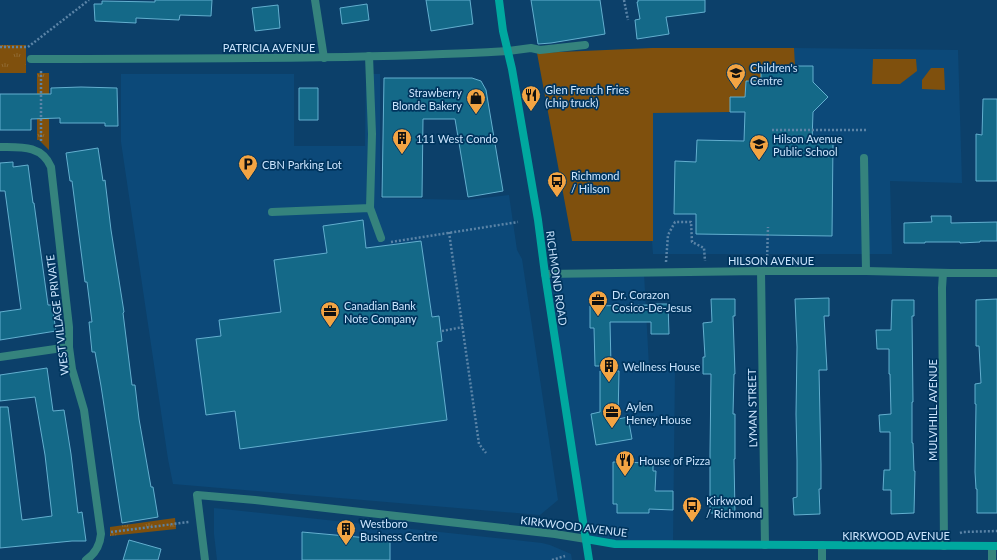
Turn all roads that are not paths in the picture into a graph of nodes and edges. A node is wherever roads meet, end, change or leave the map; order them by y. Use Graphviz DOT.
graph roads {
  1 [pos="315,0"];
  2 [pos="498,0"];
  3 [pos="584,45"];
  4 [pos="508,51"];
  5 [pos="369,56"];
  6 [pos="324,58"];
  7 [pos="31,59"];
  8 [pos="0,147"];
  9 [pos="864,158"];
  10 [pos="370,208"];
  11 [pos="272,212"];
  12 [pos="381,238"];
  13 [pos="764,271"];
  14 [pos="866,271"];
  15 [pos="943,273"];
  16 [pos="997,273"];
  17 [pos="545,274"];
  18 [pos="69,347"];
  19 [pos="0,357"];
  20 [pos="586,539"];
  21 [pos="765,545"];
  22 [pos="822,545"];
  23 [pos="944,546"];
  24 [pos="994,546"];
  25 [pos="86,560"];
  26 [pos="205,560"];
  27 [pos="589,560"];
  28 [pos="822,560"];
  29 [pos="992,560"];
  1 -- 6 [label="street"];
  2 -- 4 [label="main road, RICHMOND ROAD"];
  3 -- 4 [label="street, PATRICIA AVENUE"];
  4 -- 5 [label="street, PATRICIA AVENUE"];
  4 -- 17 [label="main road, RICHMOND ROAD"];
  5 -- 6 [label="street, PATRICIA AVENUE"];
  5 -- 10 [label="street"];
  6 -- 7 [label="street, PATRICIA AVENUE"];
  8 -- 18 [label="street, WEST VILLAGE PRIVATE"];
  9 -- 14 [label="street"];
  10 -- 11 [label="street"];
  10 -- 12 [label="street"];
  13 -- 14 [label="street, HILSON AVENUE"];
  13 -- 17 [label="street, HILSON AVENUE"];
  13 -- 21 [label="street, LYMAN STREET"];
  14 -- 15 [label="street, HILSON AVENUE"];
  15 -- 16 [label="street, HILSON AVENUE"];
  15 -- 23 [label="street, MULVIHILL AVENUE"];
  17 -- 20 [label="main road, RICHMOND ROAD"];
  18 -- 19 [label="street"];
  18 -- 25 [label="street, WEST VILLAGE PRIVATE"];
  20 -- 21 [label="main road, KIRKWOOD AVENUE"];
  20 -- 26 [label="street, KIRKWOOD AVENUE"];
  20 -- 27 [label="main road, RICHMOND ROAD"];
  21 -- 22 [label="main road, KIRKWOOD AVENUE"];
  22 -- 23 [label="main road, KIRKWOOD AVENUE"];
  22 -- 28 [label="street"];
  23 -- 24 [label="main road, KIRKWOOD AVENUE"];
  24 -- 29 [label="street"];
}
